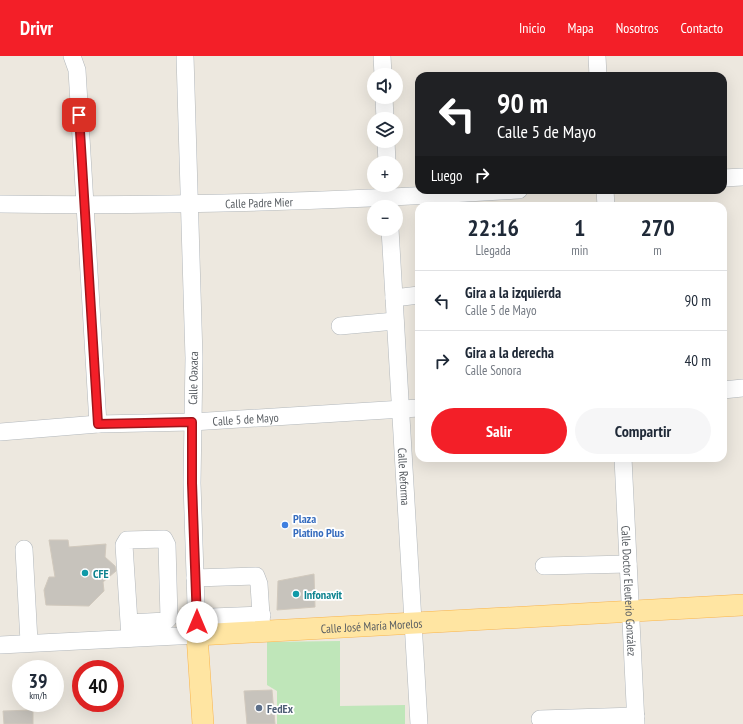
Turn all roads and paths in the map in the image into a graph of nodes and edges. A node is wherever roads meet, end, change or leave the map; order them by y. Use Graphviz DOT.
graph roads {
  1 [pos="72,56"];
  2 [pos="185,56"];
  3 [pos="382,56"];
  4 [pos="597,56"];
  5 [pos="383,68"];
  6 [pos="598,72"];
  7 [pos="743,177"];
  8 [pos="727,178"];
  9 [pos="484,194"];
  10 [pos="388,197"];
  11 [pos="424,201"];
  12 [pos="0,204"];
  13 [pos="84,205"];
  14 [pos="190,205"];
  15 [pos="390,236"];
  16 [pos="415,296"];
  17 [pos="394,298"];
  18 [pos="395,321"];
  19 [pos="340,326"];
  20 [pos="743,388"];
  21 [pos="727,390"];
  22 [pos="415,408"];
  23 [pos="400,409"];
  24 [pos="192,422"];
  25 [pos="98,424"];
  26 [pos="2,432"];
  27 [pos="623,462"];
  28 [pos="167,546"];
  29 [pos="194,546"];
  30 [pos="24,549"];
  31 [pos="628,564"];
  32 [pos="544,566"];
  33 [pos="196,586"];
  34 [pos="169,593"];
  35 [pos="743,605"];
  36 [pos="630,611"];
  37 [pos="262,623"];
  38 [pos="413,624"];
  39 [pos="130,630"];
  40 [pos="197,635"];
  41 [pos="29,642"];
  42 [pos="0,644"];
  43 [pos="540,719"];
  44 [pos="636,720"];
  45 [pos="203,724"];
  46 [pos="419,724"];
  1 -- 13 [label="street"];
  2 -- 14 [label="street, Calle Oaxaca"];
  3 -- 5 [label="street"];
  4 -- 6 [label="street"];
  7 -- 8 [label="street"];
  9 -- 11 [label="street, Calle Padre Mier"];
  10 -- 11 [label="street, Calle Padre Mier"];
  10 -- 14 [label="street, Calle Padre Mier"];
  12 -- 13 [label="street, Calle Padre Mier"];
  13 -- 14 [label="street, Calle Padre Mier"];
  13 -- 25 [label="street"];
  14 -- 24 [label="street, Calle Oaxaca"];
  15 -- 17 [label="street, Calle Reforma"];
  16 -- 17 [label="street"];
  17 -- 18 [label="street, Calle Reforma"];
  18 -- 19 [label="street"];
  18 -- 23 [label="street, Calle Reforma"];
  20 -- 21 [label="street"];
  22 -- 23 [label="street, Calle 5 de Mayo"];
  23 -- 24 [label="street, Calle 5 de Mayo"];
  23 -- 38 [label="street, Calle Reforma"];
  24 -- 25 [label="street, Calle 5 de Mayo"];
  24 -- 29 [label="street, Calle Oaxaca"];
  25 -- 26 [label="street, Calle 5 de Mayo"];
  27 -- 31 [label="street, Calle Doctor Eleuterio González"];
  28 -- 29 [label="street"];
  28 -- 34 [label="street"];
  28 -- 39 [label="street"];
  29 -- 33 [label="street, Calle Oaxaca"];
  30 -- 41 [label="street"];
  31 -- 32 [label="street"];
  31 -- 36 [label="street, Calle Doctor Eleuterio González"];
  33 -- 34 [label="street"];
  33 -- 37 [label="street"];
  33 -- 40 [label="street, Calle Oaxaca"];
  34 -- 39 [label="street"];
  35 -- 36 [label="main road, Calle José María Morelos"];
  36 -- 38 [label="main road, Calle José María Morelos"];
  36 -- 44 [label="street, Calle Doctor Eleuterio González"];
  37 -- 38 [label="main road, Calle José María Morelos"];
  37 -- 40 [label="main road, Calle José María Morelos"];
  38 -- 46 [label="street, Calle Reforma"];
  39 -- 40 [label="street, Calle José María Morelos"];
  39 -- 41 [label="street, Calle José María Morelos"];
  40 -- 45 [label="main road, Calle Oaxaca"];
  41 -- 42 [label="street, Calle José María Morelos"];
  43 -- 44 [label="street"];
}
